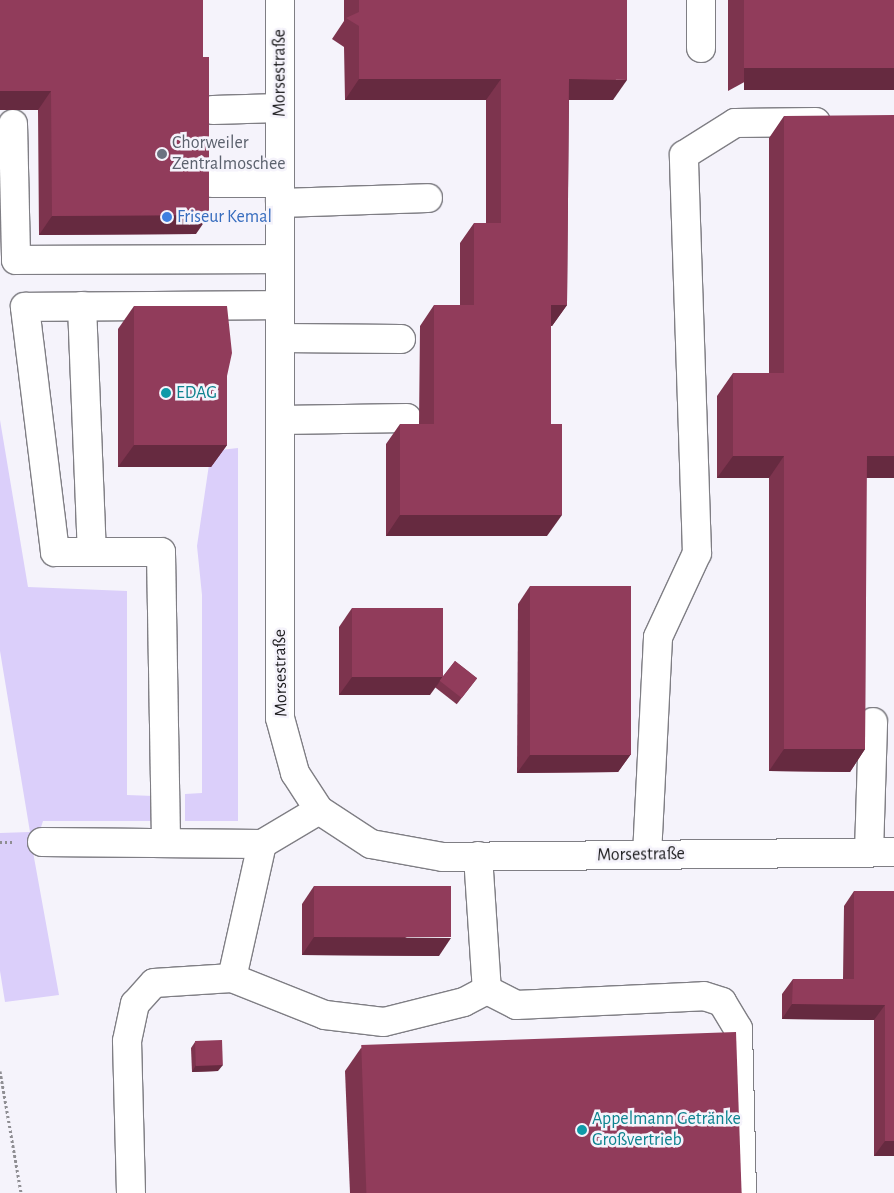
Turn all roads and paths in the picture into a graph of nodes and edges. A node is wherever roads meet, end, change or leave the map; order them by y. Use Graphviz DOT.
graph roads {
  1 [pos="280,0"];
  2 [pos="701,0"];
  3 [pos="701,48"];
  4 [pos="280,108"];
  5 [pos="213,110"];
  6 [pos="844,121"];
  7 [pos="13,124"];
  8 [pos="212,183"];
  9 [pos="280,193"];
  10 [pos="428,198"];
  11 [pos="280,259"];
  12 [pos="280,305"];
  13 [pos="82,306"];
  14 [pos="280,338"];
  15 [pos="401,339"];
  16 [pos="407,418"];
  17 [pos="280,420"];
  18 [pos="92,552"];
  19 [pos="873,722"];
  20 [pos="319,810"];
  21 [pos="166,840"];
  22 [pos="42,842"];
  23 [pos="262,844"];
  24 [pos="881,852"];
  25 [pos="646,855"];
  26 [pos="478,856"];
  27 [pos="232,978"];
  28 [pos="487,990"];
  29 [pos="0,1071"];
  30 [pos="21,1193"];
  31 [pos="130,1193"];
  32 [pos="742,1193"];
  1 -- 4 [label="street, Morsestraße"];
  2 -- 3 [label="street"];
  4 -- 5 [label="street"];
  4 -- 9 [label="street, Morsestraße"];
  6 -- 25 [label="street"];
  7 -- 11 [label="street"];
  8 -- 9 [label="street"];
  9 -- 10 [label="street"];
  9 -- 11 [label="street, Morsestraße"];
  11 -- 12 [label="street, Morsestraße"];
  12 -- 13 [label="street"];
  12 -- 14 [label="street, Morsestraße"];
  13 -- 18 [label="street"];
  13 -- 18 [label="street"];
  14 -- 15 [label="street"];
  14 -- 17 [label="street, Morsestraße"];
  16 -- 17 [label="street"];
  17 -- 20 [label="street, Morsestraße"];
  18 -- 21 [label="street"];
  19 -- 24 [label="street"];
  20 -- 23 [label="street"];
  20 -- 26 [label="street, Morsestraße"];
  21 -- 22 [label="street"];
  21 -- 23 [label="street"];
  23 -- 27 [label="street"];
  24 -- 25 [label="street, Morsestraße"];
  25 -- 26 [label="street, Morsestraße"];
  26 -- 28 [label="street"];
  27 -- 28 [label="street"];
  27 -- 31 [label="street"];
  28 -- 32 [label="street"];
  29 -- 30 [label="path"];
}
